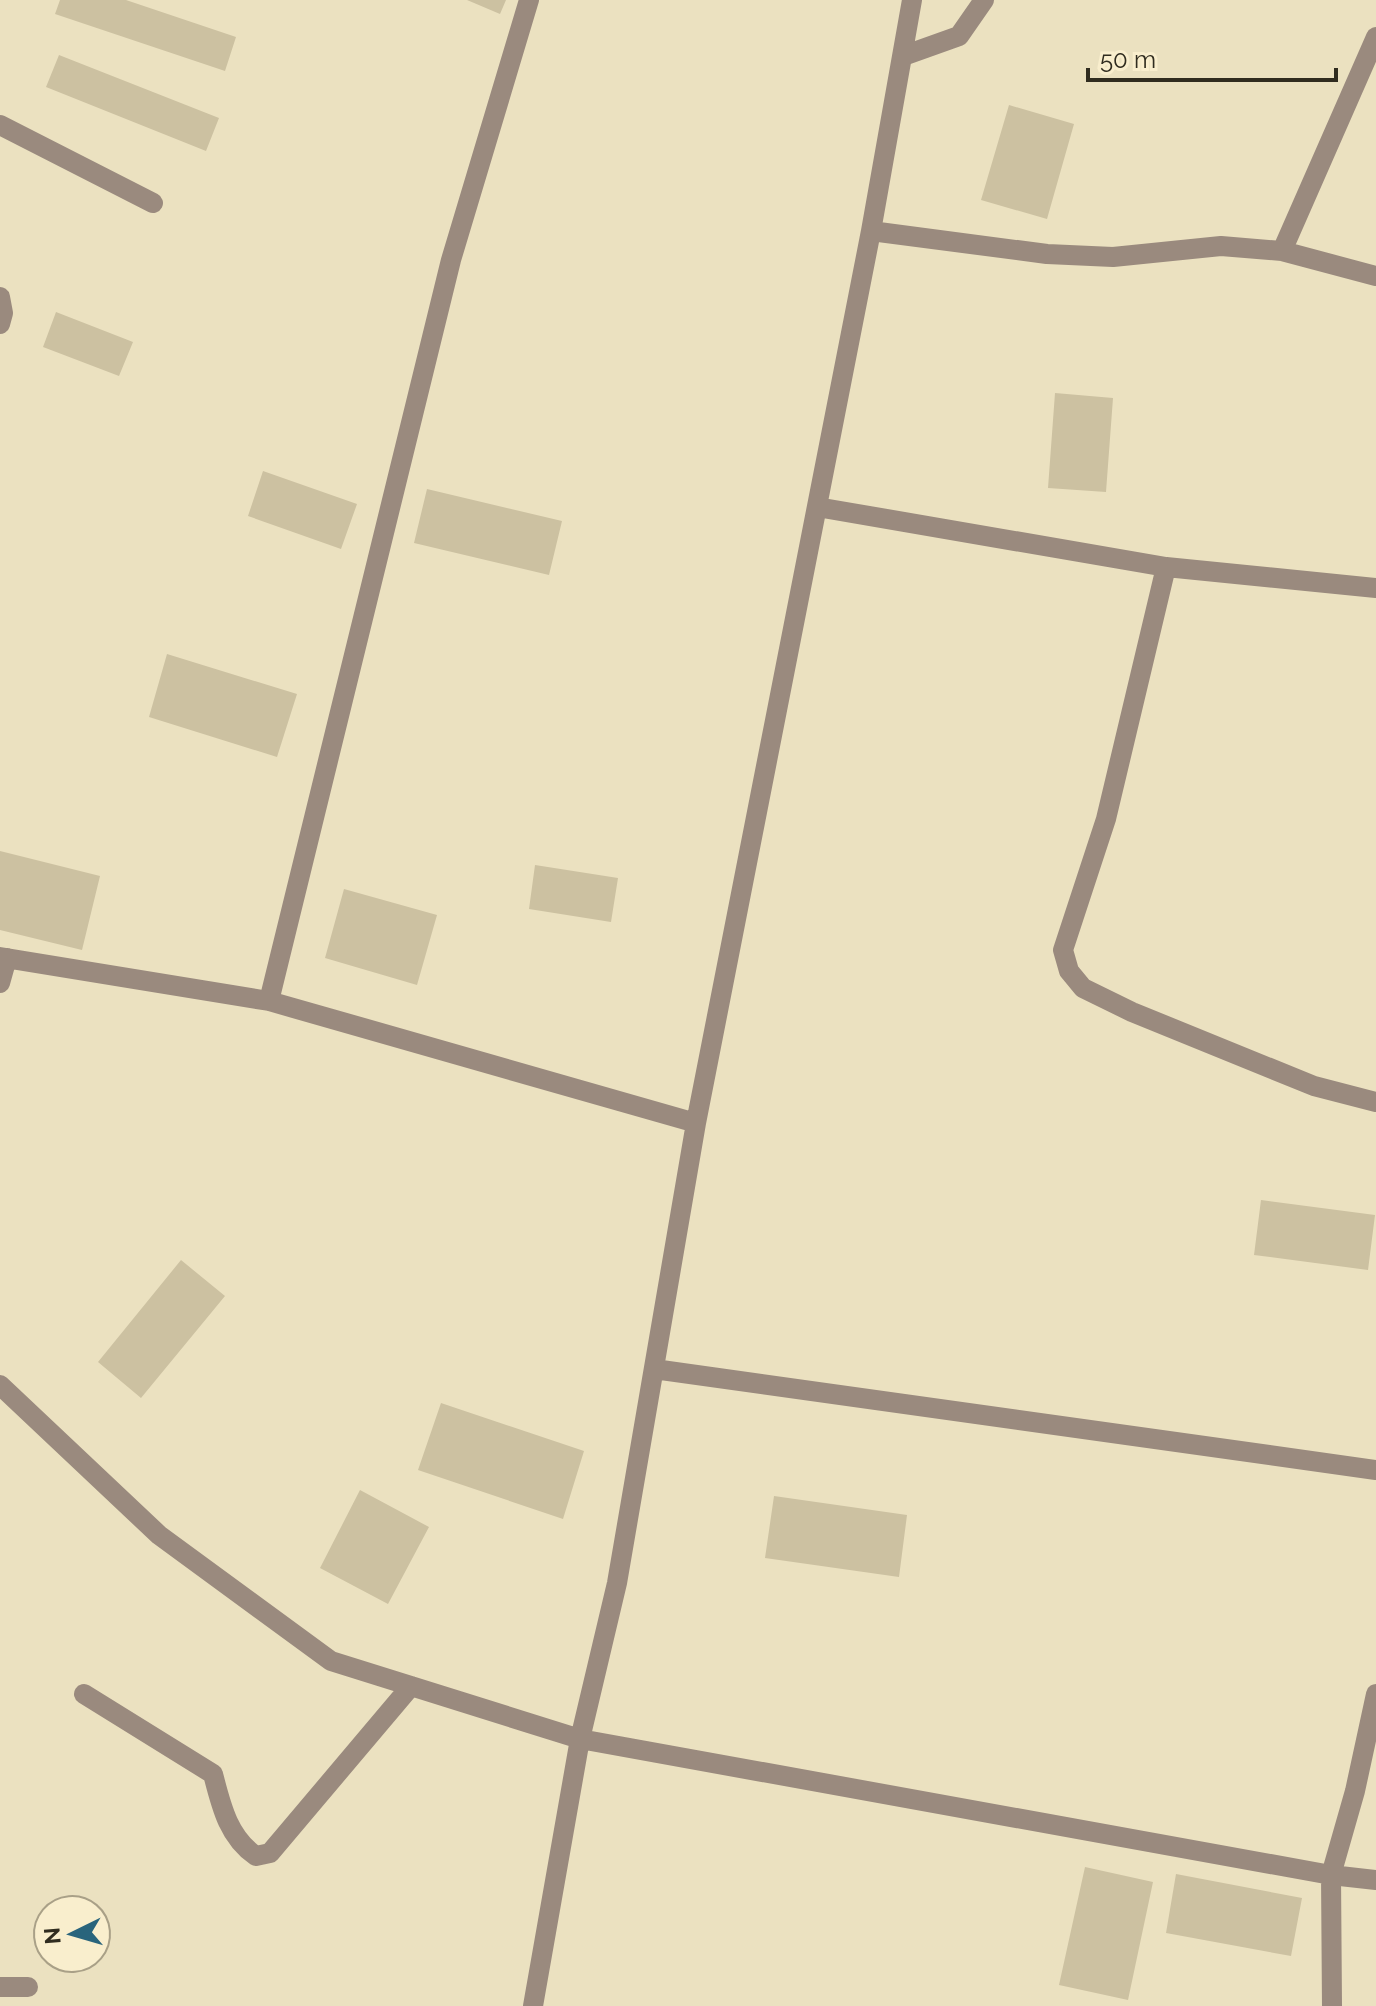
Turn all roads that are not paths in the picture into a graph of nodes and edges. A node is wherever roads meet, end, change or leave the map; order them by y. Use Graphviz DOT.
graph roads {
  1 [pos="529,0"];
  2 [pos="912,0"];
  3 [pos="984,0"];
  4 [pos="1376,37"];
  5 [pos="903,56"];
  6 [pos="0,125"];
  7 [pos="153,203"];
  8 [pos="871,231"];
  9 [pos="1282,251"];
  10 [pos="1376,276"];
  11 [pos="0,297"];
  12 [pos="0,324"];
  13 [pos="817,507"];
  14 [pos="1166,567"];
  15 [pos="1376,588"];
  16 [pos="3,957"];
  17 [pos="0,983"];
  18 [pos="269,1001"];
  19 [pos="1376,1102"];
  20 [pos="696,1123"];
  21 [pos="654,1369"];
  22 [pos="0,1385"];
  23 [pos="1376,1470"];
  24 [pos="411,1686"];
  25 [pos="84,1694"];
  26 [pos="1376,1694"];
  27 [pos="580,1739"];
  28 [pos="1331,1875"];
  29 [pos="1376,1880"];
  30 [pos="0,1987"];
  31 [pos="28,1987"];
  32 [pos="533,2006"];
  33 [pos="1332,2006"];
  1 -- 18 [label="street"];
  2 -- 5 [label="street"];
  3 -- 5 [label="street"];
  4 -- 9 [label="street"];
  5 -- 8 [label="street"];
  6 -- 7 [label="street"];
  8 -- 9 [label="street"];
  8 -- 13 [label="street"];
  9 -- 10 [label="street"];
  11 -- 12 [label="street"];
  13 -- 14 [label="street"];
  13 -- 20 [label="street"];
  14 -- 15 [label="street"];
  14 -- 19 [label="street"];
  16 -- 17 [label="street"];
  16 -- 18 [label="street"];
  18 -- 20 [label="street"];
  20 -- 21 [label="street"];
  21 -- 23 [label="street"];
  21 -- 27 [label="street"];
  22 -- 24 [label="street"];
  24 -- 25 [label="street"];
  24 -- 27 [label="street"];
  26 -- 28 [label="street"];
  27 -- 28 [label="street"];
  27 -- 32 [label="street"];
  28 -- 29 [label="street"];
  28 -- 33 [label="street"];
  30 -- 31 [label="street"];
}
